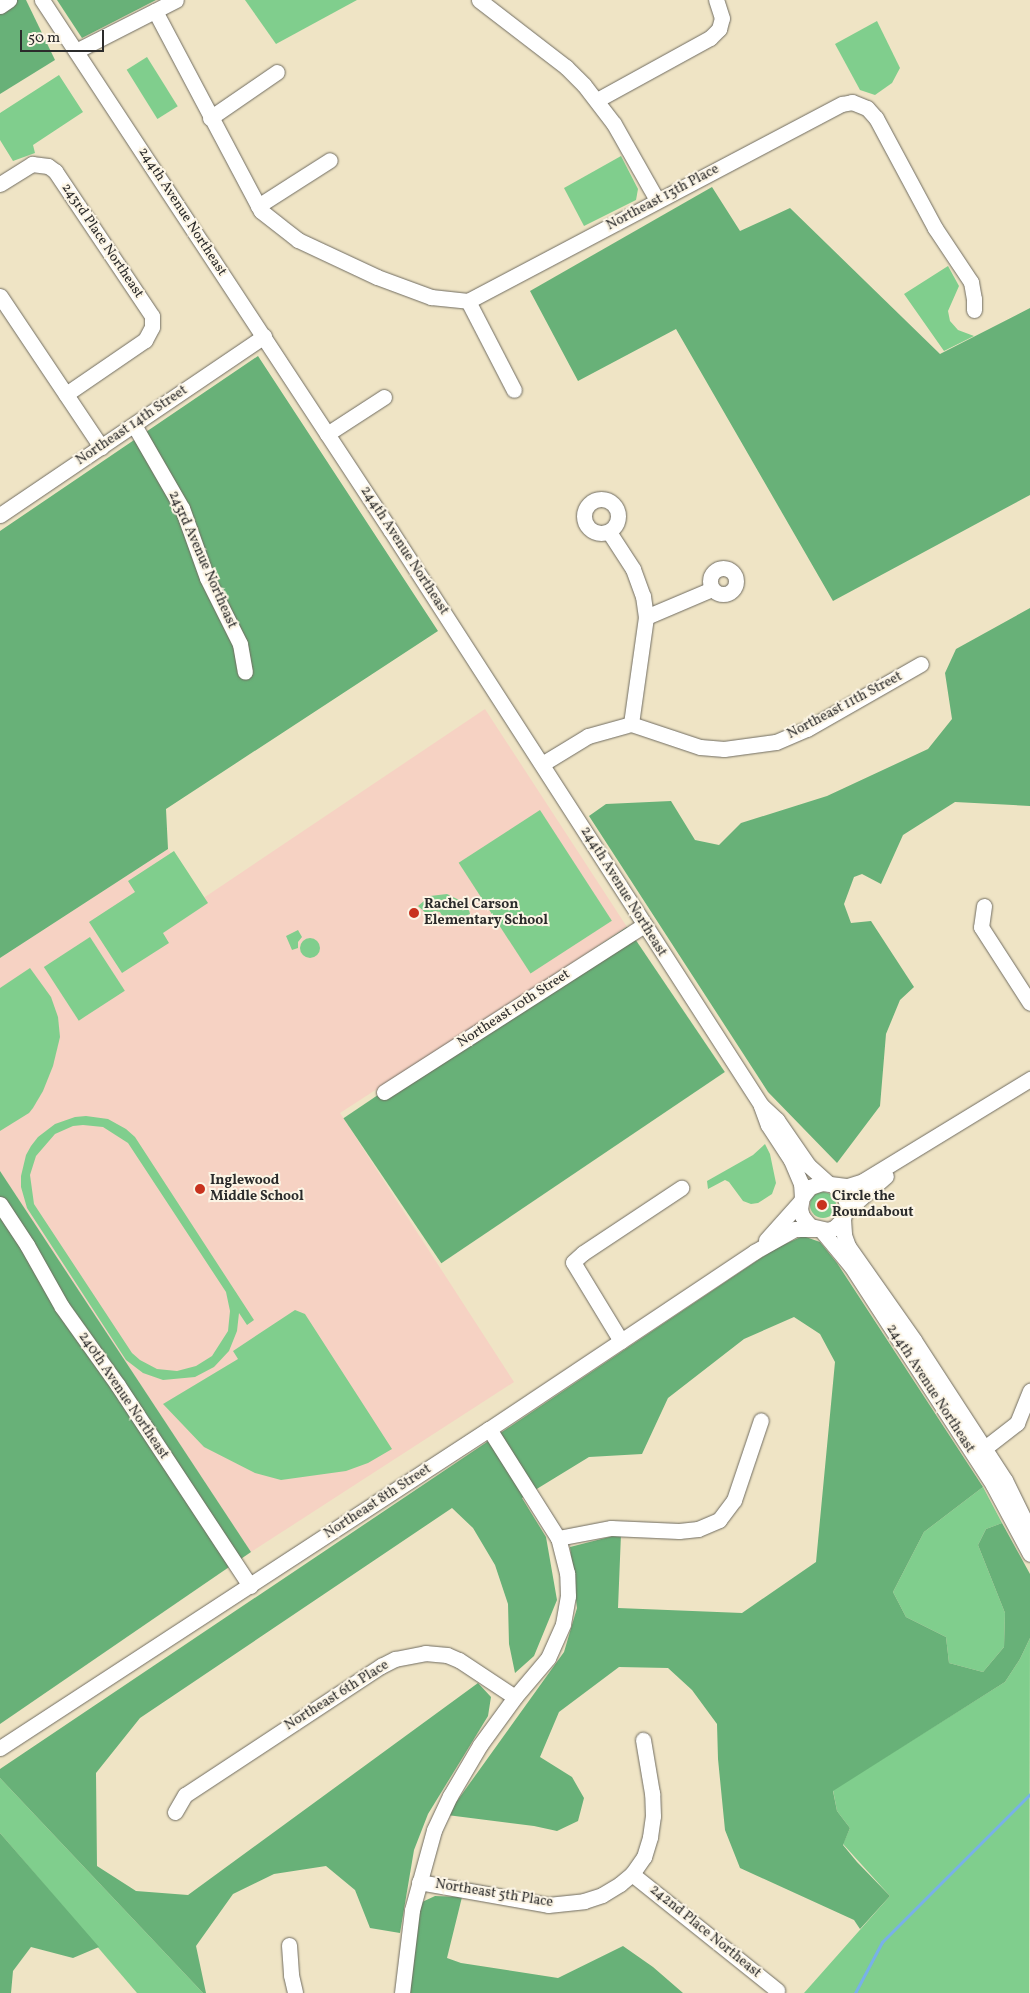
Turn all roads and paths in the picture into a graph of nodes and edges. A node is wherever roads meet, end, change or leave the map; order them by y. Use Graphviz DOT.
graph roads {
  1 [pos="9,0"];
  2 [pos="42,0"];
  3 [pos="176,0"];
  4 [pos="479,0"];
  5 [pos="716,0"];
  6 [pos="0,6"];
  7 [pos="155,11"];
  8 [pos="76,51"];
  9 [pos="277,72"];
  10 [pos="597,100"];
  11 [pos="210,118"];
  12 [pos="330,160"];
  13 [pos="0,184"];
  14 [pos="657,200"];
  15 [pos="258,206"];
  16 [pos="0,296"];
  17 [pos="468,302"];
  18 [pos="974,310"];
  19 [pos="264,336"];
  20 [pos="514,390"];
  21 [pos="66,394"];
  22 [pos="384,397"];
  23 [pos="134,425"];
  24 [pos="327,434"];
  25 [pos="102,447"];
  26 [pos="2,511"];
  27 [pos="608,532"];
  28 [pos="712,589"];
  29 [pos="646,617"];
  30 [pos="921,664"];
  31 [pos="245,672"];
  32 [pos="630,724"];
  33 [pos="542,764"];
  34 [pos="984,906"];
  35 [pos="644,925"];
  36 [pos="1030,1003"];
  37 [pos="1030,1079"];
  38 [pos="384,1092"];
  39 [pos="761,1105"];
  40 [pos="914,1150"];
  41 [pos="831,1185"];
  42 [pos="681,1188"];
  43 [pos="801,1200"];
  44 [pos="0,1204"];
  45 [pos="845,1215"];
  46 [pos="819,1230"];
  47 [pos="754,1252"];
  48 [pos="621,1341"];
  49 [pos="1030,1390"];
  50 [pos="761,1420"];
  51 [pos="489,1429"];
  52 [pos="979,1453"];
  53 [pos="1014,1510"];
  54 [pos="1030,1531"];
  55 [pos="558,1538"];
  56 [pos="1030,1554"];
  57 [pos="250,1586"];
  58 [pos="515,1697"];
  59 [pos="643,1740"];
  60 [pos="0,1748"];
  61 [pos="176,1812"];
  62 [pos="632,1874"];
  63 [pos="419,1882"];
  64 [pos="289,1944"];
  65 [pos="777,1990"];
  66 [pos="295,1993"];
  67 [pos="402,1993"];
  1 -- 6 [label="street"];
  2 -- 8 [label="street, 244th Avenue Northeast"];
  3 -- 7 [label="street"];
  4 -- 10 [label="street"];
  5 -- 10 [label="street"];
  7 -- 8 [label="street"];
  7 -- 11 [label="street"];
  8 -- 19 [label="street, 244th Avenue Northeast"];
  9 -- 11 [label="street"];
  10 -- 14 [label="street"];
  11 -- 15 [label="street"];
  12 -- 15 [label="street"];
  13 -- 21 [label="street, 243rd Place Northeast"];
  14 -- 17 [label="street, Northeast 13th Place"];
  14 -- 18 [label="street, Northeast 13th Place"];
  15 -- 17 [label="street"];
  16 -- 21 [label="street"];
  17 -- 20 [label="street"];
  19 -- 23 [label="street, Northeast 14th Street"];
  19 -- 24 [label="street, 244th Avenue Northeast"];
  21 -- 25 [label="street"];
  22 -- 24 [label="street"];
  23 -- 25 [label="street, Northeast 14th Street"];
  23 -- 31 [label="street, 243rd Avenue Northeast"];
  24 -- 33 [label="street, 244th Avenue Northeast"];
  25 -- 26 [label="street, Northeast 14th Street"];
  27 -- 29 [label="street"];
  28 -- 29 [label="street"];
  29 -- 32 [label="street"];
  30 -- 32 [label="street, Northeast 11th Street"];
  32 -- 33 [label="street"];
  33 -- 35 [label="street, 244th Avenue Northeast"];
  34 -- 36 [label="street"];
  35 -- 38 [label="street, Northeast 10th Street"];
  35 -- 39 [label="street, 244th Avenue Northeast"];
  37 -- 40 [label="street"];
  39 -- 41 [label="street, 244th Avenue Northeast"];
  39 -- 43 [label="street, 244th Avenue Northeast"];
  40 -- 41 [label="street"];
  40 -- 45 [label="street"];
  41 -- 43 [label="street"];
  41 -- 45 [label="street"];
  42 -- 48 [label="street"];
  43 -- 46 [label="street"];
  43 -- 47 [label="street, Northeast 8th Street"];
  44 -- 57 [label="street, 240th Avenue Northeast"];
  45 -- 46 [label="street"];
  45 -- 52 [label="street, 244th Avenue Northeast"];
  46 -- 47 [label="street, Northeast 8th Street"];
  46 -- 52 [label="street, 244th Avenue Northeast"];
  47 -- 48 [label="street, Northeast 8th Street"];
  48 -- 51 [label="street, Northeast 8th Street"];
  49 -- 52 [label="street"];
  50 -- 55 [label="street"];
  51 -- 55 [label="street"];
  51 -- 57 [label="street, Northeast 8th Street"];
  52 -- 53 [label="street, 244th Avenue Northeast"];
  53 -- 54 [label="street, 244th Avenue Northeast"];
  53 -- 56 [label="street, 244th Avenue Northeast"];
  55 -- 58 [label="street"];
  57 -- 60 [label="street, Northeast 8th Street"];
  58 -- 61 [label="street, Northeast 6th Place"];
  58 -- 63 [label="street"];
  59 -- 62 [label="street, Northeast 5th Place"];
  62 -- 63 [label="street, Northeast 5th Place"];
  62 -- 65 [label="street, 242nd Place Northeast"];
  63 -- 67 [label="street"];
  64 -- 66 [label="street"];
}
